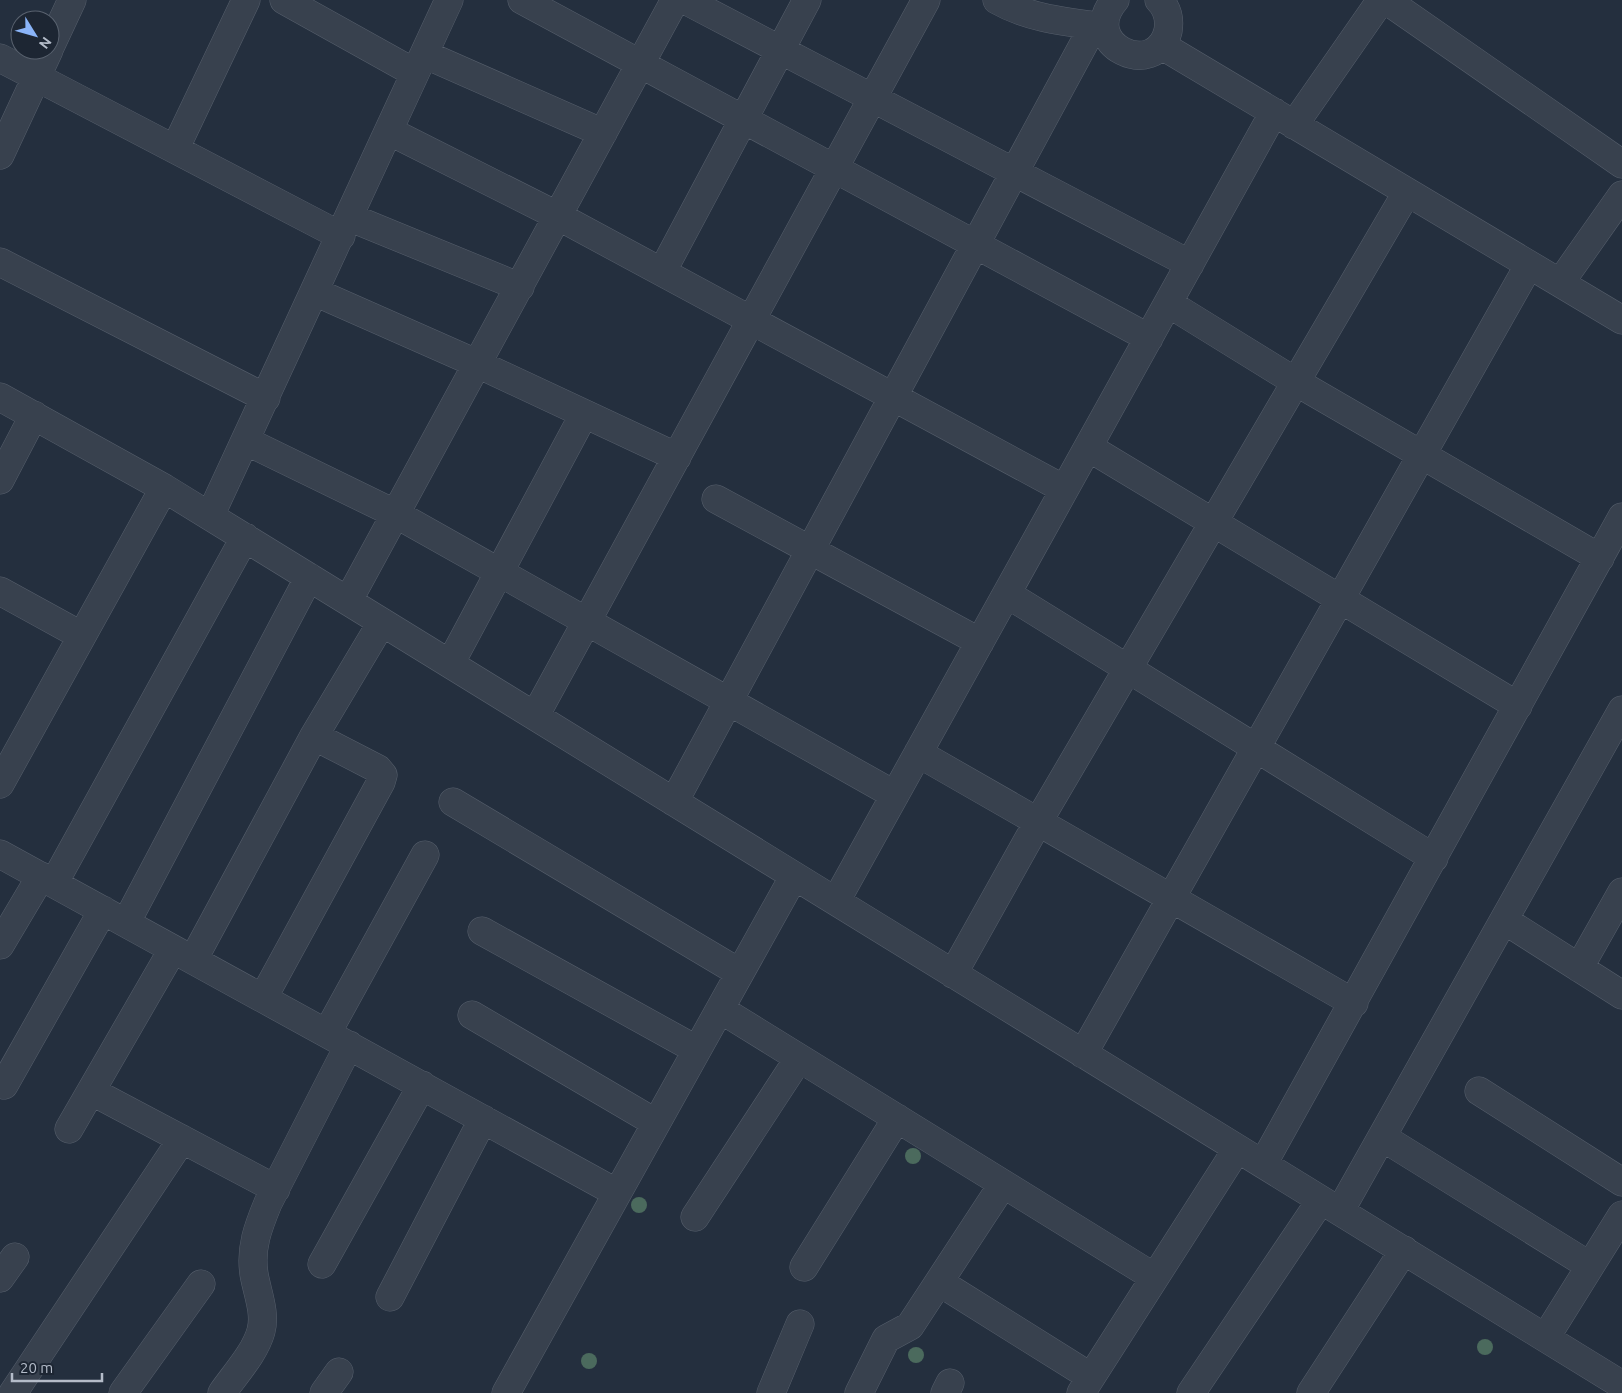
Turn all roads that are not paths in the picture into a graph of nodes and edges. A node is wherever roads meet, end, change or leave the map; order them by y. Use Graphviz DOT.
graph roads {
  1 [pos="72,0"];
  2 [pos="246,0"];
  3 [pos="284,0"];
  4 [pos="449,0"];
  5 [pos="522,0"];
  6 [pos="675,0"];
  7 [pos="686,0"];
  8 [pos="807,0"];
  9 [pos="926,0"];
  10 [pos="997,0"];
  11 [pos="1115,0"];
  12 [pos="1159,0"];
  13 [pos="1381,0"];
  14 [pos="1386,0"];
  15 [pos="60,26"];
  16 [pos="1100,26"];
  17 [pos="1161,45"];
  18 [pos="781,50"];
  19 [pos="0,58"];
  20 [pos="44,60"];
  21 [pos="420,64"];
  22 [pos="640,64"];
  23 [pos="36,77"];
  24 [pos="873,98"];
  25 [pos="1284,119"];
  26 [pos="744,120"];
  27 [pos="389,131"];
  28 [pos="603,133"];
  29 [pos="175,149"];
  30 [pos="0,155"];
  31 [pos="1622,164"];
  32 [pos="834,169"];
  33 [pos="1015,173"];
  34 [pos="1407,192"];
  35 [pos="1622,195"];
  36 [pos="558,216"];
  37 [pos="345,226"];
  38 [pos="976,245"];
  39 [pos="0,262"];
  40 [pos="1190,264"];
  41 [pos="1530,265"];
  42 [pos="662,272"];
  43 [pos="1560,283"];
  44 [pos="520,287"];
  45 [pos="315,292"];
  46 [pos="1168,303"];
  47 [pos="752,320"];
  48 [pos="1622,320"];
  49 [pos="1148,338"];
  50 [pos="478,364"];
  51 [pos="1296,382"];
  52 [pos="0,397"];
  53 [pos="894,397"];
  54 [pos="266,398"];
  55 [pos="584,414"];
  56 [pos="34,416"];
  57 [pos="246,440"];
  58 [pos="1088,447"];
  59 [pos="1422,455"];
  60 [pos="677,457"];
  61 [pos="0,480"];
  62 [pos="164,488"];
  63 [pos="1064,490"];
  64 [pos="716,499"];
  65 [pos="396,514"];
  66 [pos="210,516"];
  67 [pos="1622,517"];
  68 [pos="1214,522"];
  69 [pos="244,537"];
  70 [pos="811,551"];
  71 [pos="1600,558"];
  72 [pos="499,573"];
  73 [pos="309,577"];
  74 [pos="0,591"];
  75 [pos="1007,594"];
  76 [pos="1340,599"];
  77 [pos="348,601"];
  78 [pos="382,622"];
  79 [pos="587,622"];
  80 [pos="82,636"];
  81 [pos="980,642"];
  82 [pos="450,664"];
  83 [pos="1127,669"];
  84 [pos="730,700"];
  85 [pos="1518,706"];
  86 [pos="1622,710"];
  87 [pos="535,716"];
  88 [pos="314,736"];
  89 [pos="9,747"];
  90 [pos="1256,749"];
  91 [pos="918,753"];
  92 [pos="0,784"];
  93 [pos="895,795"];
  94 [pos="453,802"];
  95 [pos="674,802"];
  96 [pos="1038,822"];
  97 [pos="0,854"];
  98 [pos="425,855"];
  99 [pos="1434,858"];
  100 [pos="794,876"];
  101 [pos="47,880"];
  102 [pos="1622,892"];
  103 [pos="1172,898"];
  104 [pos="836,901"];
  105 [pos="103,910"];
  106 [pos="1504,920"];
  107 [pos="126,923"];
  108 [pos="482,931"];
  109 [pos="0,945"];
  110 [pos="183,954"];
  111 [pos="1579,968"];
  112 [pos="740,972"];
  113 [pos="953,974"];
  114 [pos="1622,995"];
  115 [pos="264,998"];
  116 [pos="1354,1003"];
  117 [pos="720,1009"];
  118 [pos="472,1015"];
  119 [pos="338,1039"];
  120 [pos="697,1050"];
  121 [pos="1083,1054"];
  122 [pos="799,1058"];
  123 [pos="422,1085"];
  124 [pos="4,1086"];
  125 [pos="91,1091"];
  126 [pos="1479,1091"];
  127 [pos="897,1118"];
  128 [pos="483,1119"];
  129 [pos="656,1123"];
  130 [pos="69,1128"];
  131 [pos="1382,1137"];
  132 [pos="182,1139"];
  133 [pos="1237,1149"];
  134 [pos="1262,1164"];
  135 [pos="1622,1182"];
  136 [pos="1003,1184"];
  137 [pos="276,1189"];
  138 [pos="617,1193"];
  139 [pos="1330,1206"];
  140 [pos="1622,1216"];
  141 [pos="695,1217"];
  142 [pos="1404,1250"];
  143 [pos="322,1264"];
  144 [pos="1590,1266"];
  145 [pos="804,1267"];
  146 [pos="1154,1277"];
  147 [pos="939,1282"];
  148 [pos="200,1284"];
  149 [pos="390,1298"];
  150 [pos="800,1324"];
  151 [pos="1546,1337"];
  152 [pos="1086,1385"];
  153 [pos="1622,1385"];
  154 [pos="14,1393"];
  155 [pos="123,1393"];
  156 [pos="222,1393"];
  157 [pos="506,1393"];
  158 [pos="771,1393"];
  159 [pos="859,1393"];
  160 [pos="1191,1393"];
  161 [pos="1311,1393"];
  1 -- 15 [label="street"];
  2 -- 29 [label="street"];
  3 -- 21 [label="street"];
  4 -- 21 [label="street"];
  5 -- 22 [label="street"];
  6 -- 22 [label="street"];
  7 -- 18 [label="street"];
  8 -- 18 [label="street"];
  9 -- 24 [label="street"];
  10 -- 16 [label="street"];
  11 -- 16 [label="street"];
  12 -- 17 [label="street"];
  13 -- 25 [label="street"];
  14 -- 31 [label="street"];
  16 -- 17 [label="street"];
  16 -- 33 [label="street"];
  17 -- 25 [label="street"];
  18 -- 24 [label="street"];
  18 -- 26 [label="street"];
  19 -- 23 [label="street"];
  20 -- 23 [label="street"];
  21 -- 27 [label="street"];
  21 -- 28 [label="street"];
  22 -- 26 [label="street"];
  22 -- 28 [label="street"];
  23 -- 29 [label="street"];
  23 -- 30 [label="street"];
  24 -- 32 [label="street"];
  24 -- 33 [label="street"];
  25 -- 34 [label="street"];
  25 -- 40 [label="street"];
  26 -- 32 [label="street"];
  26 -- 42 [label="street"];
  27 -- 36 [label="street"];
  27 -- 37 [label="street"];
  28 -- 36 [label="street"];
  29 -- 37 [label="street"];
  32 -- 38 [label="street"];
  32 -- 47 [label="street"];
  33 -- 38 [label="street"];
  33 -- 40 [label="street"];
  34 -- 41 [label="street"];
  34 -- 51 [label="street"];
  35 -- 43 [label="street"];
  36 -- 42 [label="street"];
  36 -- 44 [label="street"];
  37 -- 44 [label="street"];
  37 -- 45 [label="street"];
  38 -- 49 [label="street"];
  38 -- 53 [label="street"];
  39 -- 54 [label="street"];
  40 -- 46 [label="street"];
  41 -- 43 [label="street"];
  41 -- 59 [label="street"];
  42 -- 47 [label="street"];
  43 -- 48 [label="street"];
  44 -- 50 [label="street"];
  45 -- 50 [label="street"];
  45 -- 54 [label="street"];
  46 -- 49 [label="street"];
  46 -- 51 [label="street"];
  47 -- 53 [label="street"];
  47 -- 60 [label="street"];
  49 -- 58 [label="street"];
  50 -- 55 [label="street"];
  50 -- 65 [label="street"];
  51 -- 59 [label="street"];
  51 -- 68 [label="street"];
  52 -- 56 [label="street"];
  53 -- 63 [label="street"];
  53 -- 70 [label="street"];
  54 -- 57 [label="street"];
  55 -- 60 [label="street"];
  55 -- 72 [label="street"];
  56 -- 61 [label="street"];
  56 -- 62 [label="street"];
  57 -- 65 [label="street"];
  57 -- 66 [label="street"];
  58 -- 63 [label="street"];
  58 -- 68 [label="street"];
  59 -- 71 [label="street"];
  59 -- 76 [label="street"];
  60 -- 79 [label="street"];
  62 -- 66 [label="street"];
  62 -- 80 [label="street"];
  63 -- 75 [label="street"];
  64 -- 70 [label="street"];
  65 -- 72 [label="street"];
  65 -- 77 [label="street"];
  66 -- 69 [label="street"];
  67 -- 71 [label="street"];
  68 -- 76 [label="street"];
  68 -- 83 [label="street"];
  69 -- 73 [label="street"];
  69 -- 101 [label="street"];
  70 -- 81 [label="street"];
  70 -- 84 [label="street"];
  71 -- 85 [label="street"];
  72 -- 79 [label="street"];
  72 -- 82 [label="street"];
  73 -- 77 [label="street"];
  73 -- 107 [label="street"];
  74 -- 80 [label="street"];
  75 -- 81 [label="street"];
  75 -- 83 [label="street"];
  76 -- 85 [label="street"];
  76 -- 90 [label="street"];
  77 -- 78 [label="street"];
  78 -- 82 [label="street"];
  78 -- 88 [label="street"];
  79 -- 84 [label="street"];
  79 -- 87 [label="street"];
  80 -- 89 [label="street"];
  81 -- 91 [label="street"];
  82 -- 87 [label="street"];
  83 -- 90 [label="street"];
  83 -- 96 [label="street"];
  84 -- 93 [label="street"];
  84 -- 95 [label="street"];
  85 -- 99 [label="street"];
  86 -- 106 [label="street"];
  87 -- 95 [label="street"];
  88 -- 110 [label="street"];
  88 -- 115 [label="street"];
  89 -- 92 [label="street"];
  90 -- 99 [label="street"];
  90 -- 103 [label="street"];
  91 -- 93 [label="street"];
  91 -- 96 [label="street"];
  93 -- 104 [label="street"];
  94 -- 112 [label="street"];
  95 -- 100 [label="street"];
  96 -- 103 [label="street"];
  96 -- 113 [label="street"];
  97 -- 101 [label="street"];
  98 -- 119 [label="street"];
  99 -- 116 [label="street"];
  100 -- 104 [label="street"];
  100 -- 112 [label="street"];
  101 -- 105 [label="street"];
  101 -- 109 [label="street"];
  102 -- 111 [label="street"];
  103 -- 116 [label="street"];
  103 -- 121 [label="street"];
  104 -- 113 [label="street"];
  105 -- 107 [label="street"];
  105 -- 124 [label="street"];
  106 -- 111 [label="street"];
  106 -- 131 [label="street"];
  107 -- 110 [label="street"];
  108 -- 120 [label="street"];
  110 -- 115 [label="street"];
  110 -- 125 [label="street"];
  111 -- 114 [label="street"];
  112 -- 117 [label="street"];
  113 -- 121 [label="street"];
  115 -- 119 [label="street"];
  116 -- 134 [label="street"];
  117 -- 120 [label="street"];
  117 -- 122 [label="street"];
  118 -- 129 [label="street"];
  119 -- 123 [label="street"];
  119 -- 137 [label="street"];
  120 -- 129 [label="street"];
  121 -- 133 [label="street"];
  122 -- 127 [label="street"];
  122 -- 141 [label="street"];
  123 -- 128 [label="street"];
  123 -- 143 [label="street"];
  125 -- 130 [label="street"];
  125 -- 132 [label="street"];
  126 -- 135 [label="street"];
  127 -- 136 [label="street"];
  127 -- 145 [label="street"];
  128 -- 138 [label="street"];
  128 -- 149 [label="street"];
  129 -- 138 [label="street"];
  131 -- 139 [label="street"];
  131 -- 144 [label="street"];
  132 -- 137 [label="street"];
  132 -- 154 [label="street"];
  133 -- 134 [label="street"];
  133 -- 146 [label="street"];
  134 -- 139 [label="street"];
  136 -- 146 [label="street"];
  136 -- 147 [label="street"];
  137 -- 156 [label="street"];
  138 -- 157 [label="street"];
  139 -- 142 [label="street"];
  139 -- 160 [label="street"];
  140 -- 144 [label="street"];
  142 -- 151 [label="street"];
  142 -- 161 [label="street"];
  144 -- 151 [label="street"];
  146 -- 152 [label="street"];
  147 -- 152 [label="street"];
  147 -- 159 [label="street"];
  148 -- 155 [label="street"];
  150 -- 158 [label="street"];
  151 -- 153 [label="street"];
}
